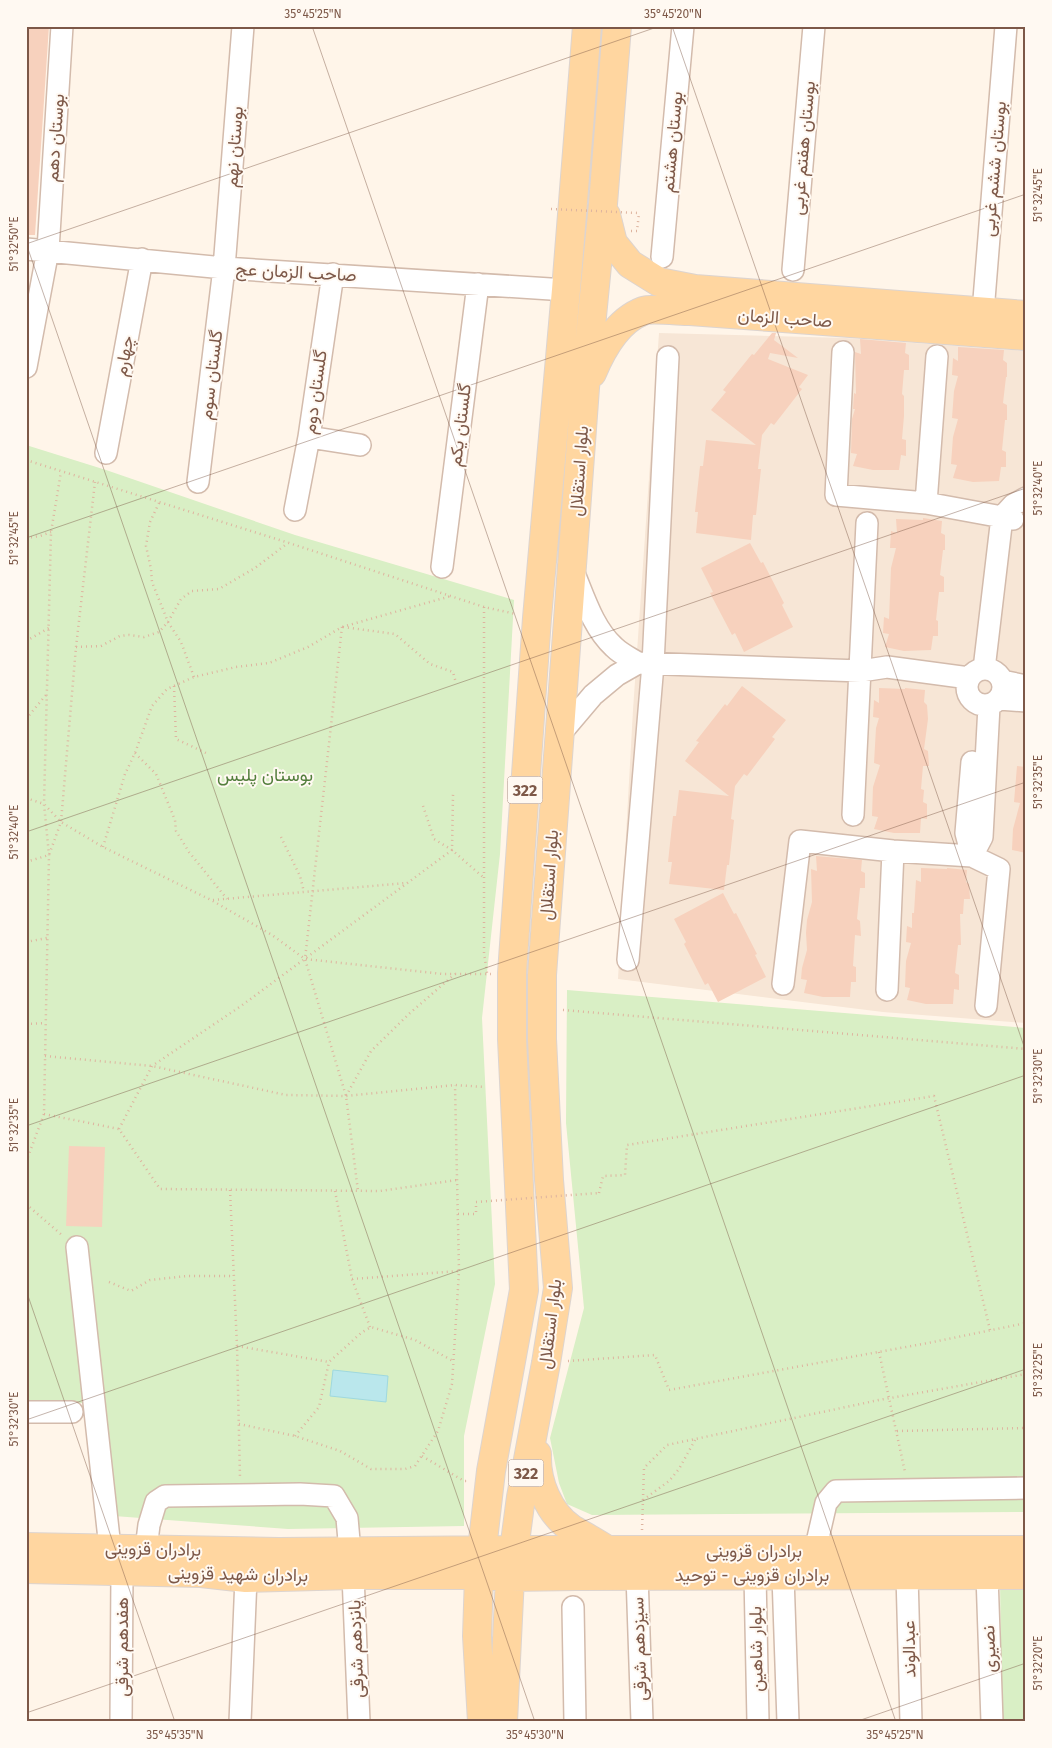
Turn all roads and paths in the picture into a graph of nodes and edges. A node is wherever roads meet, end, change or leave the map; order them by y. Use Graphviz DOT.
graph roads {
  1 [pos="62,26"];
  2 [pos="243,26"];
  3 [pos="587,26"];
  4 [pos="617,26"];
  5 [pos="683,26"];
  6 [pos="814,26"];
  7 [pos="1006,26"];
  8 [pos="603,204"];
  9 [pos="551,209"];
  10 [pos="637,231"];
  11 [pos="26,249"];
  12 [pos="48,250"];
  13 [pos="142,259"];
  14 [pos="224,268"];
  15 [pos="661,270"];
  16 [pos="793,270"];
  17 [pos="333,274"];
  18 [pos="478,284"];
  19 [pos="566,290"];
  20 [pos="644,311"];
  21 [pos="983,312"];
  22 [pos="1026,315"];
  23 [pos="1026,336"];
  24 [pos="843,352"];
  25 [pos="936,356"];
  26 [pos="668,357"];
  27 [pos="26,367"];
  28 [pos="585,388"];
  29 [pos="309,437"];
  30 [pos="360,445"];
  31 [pos="106,454"];
  32 [pos="26,460"];
  33 [pos="61,472"];
  34 [pos="95,482"];
  35 [pos="198,482"];
  36 [pos="160,503"];
  37 [pos="926,503"];
  38 [pos="1013,509"];
  39 [pos="295,510"];
  40 [pos="867,523"];
  41 [pos="51,532"];
  42 [pos="26,538"];
  43 [pos="289,543"];
  44 [pos="442,567"];
  45 [pos="572,569"];
  46 [pos="452,596"];
  47 [pos="484,607"];
  48 [pos="537,618"];
  49 [pos="168,622"];
  50 [pos="342,627"];
  51 [pos="49,628"];
  52 [pos="26,641"];
  53 [pos="76,647"];
  54 [pos="645,663"];
  55 [pos="861,671"];
  56 [pos="194,677"];
  57 [pos="456,683"];
  58 [pos="174,686"];
  59 [pos="1026,686"];
  60 [pos="985,687"];
  61 [pos="47,694"];
  62 [pos="1026,701"];
  63 [pos="26,719"];
  64 [pos="560,734"];
  65 [pos="135,753"];
  66 [pos="206,753"];
  67 [pos="453,794"];
  68 [pos="26,798"];
  69 [pos="44,804"];
  70 [pos="423,806"];
  71 [pos="853,815"];
  72 [pos="61,822"];
  73 [pos="281,837"];
  74 [pos="103,847"];
  75 [pos="452,850"];
  76 [pos="894,851"];
  77 [pos="49,855"];
  78 [pos="972,856"];
  79 [pos="26,862"];
  80 [pos="484,878"];
  81 [pos="408,883"];
  82 [pos="312,891"];
  83 [pos="304,892"];
  84 [pos="227,898"];
  85 [pos="211,900"];
  86 [pos="47,938"];
  87 [pos="26,942"];
  88 [pos="305,959"];
  89 [pos="628,960"];
  90 [pos="500,973"];
  91 [pos="455,974"];
  92 [pos="783,984"];
  93 [pos="887,990"];
  94 [pos="986,1006"];
  95 [pos="542,1008"];
  96 [pos="45,1022"];
  97 [pos="26,1024"];
  98 [pos="1026,1049"];
  99 [pos="45,1056"];
  100 [pos="152,1066"];
  101 [pos="455,1085"];
  102 [pos="485,1087"];
  103 [pos="346,1096"];
  104 [pos="44,1114"];
  105 [pos="119,1129"];
  106 [pos="26,1162"];
  107 [pos="457,1180"];
  108 [pos="230,1190"];
  109 [pos="335,1191"];
  110 [pos="358,1191"];
  111 [pos="26,1204"];
  112 [pos="458,1214"];
  113 [pos="77,1247"];
  114 [pos="460,1271"];
  115 [pos="234,1276"];
  116 [pos="352,1279"];
  117 [pos="109,1282"];
  118 [pos="1026,1323"];
  119 [pos="370,1327"];
  120 [pos="990,1330"];
  121 [pos="237,1346"];
  122 [pos="879,1352"];
  123 [pos="329,1362"];
  124 [pos="454,1362"];
  125 [pos="546,1363"];
  126 [pos="1026,1374"];
  127 [pos="539,1397"];
  128 [pos="890,1398"];
  129 [pos="26,1412"];
  130 [pos="72,1412"];
  131 [pos="239,1424"];
  132 [pos="1026,1428"];
  133 [pos="897,1431"];
  134 [pos="294,1436"];
  135 [pos="695,1439"];
  136 [pos="422,1456"];
  137 [pos="490,1480"];
  138 [pos="1026,1488"];
  139 [pos="909,1490"];
  140 [pos="240,1495"];
  141 [pos="643,1500"];
  142 [pos="26,1547"];
  143 [pos="110,1548"];
  144 [pos="146,1549"];
  145 [pos="514,1550"];
  146 [pos="1026,1550"];
  147 [pos="610,1551"];
  148 [pos="815,1551"];
  149 [pos="279,1552"];
  150 [pos="480,1563"];
  151 [pos="639,1563"];
  152 [pos="351,1564"];
  153 [pos="26,1569"];
  154 [pos="122,1572"];
  155 [pos="907,1575"];
  156 [pos="1026,1575"];
  157 [pos="754,1576"];
  158 [pos="783,1576"];
  159 [pos="987,1576"];
  160 [pos="510,1577"];
  161 [pos="246,1578"];
  162 [pos="573,1607"];
  163 [pos="477,1636"];
  164 [pos="504,1694"];
  165 [pos="121,1722"];
  166 [pos="240,1722"];
  167 [pos="359,1722"];
  168 [pos="469,1722"];
  169 [pos="482,1722"];
  170 [pos="503,1722"];
  171 [pos="511,1722"];
  172 [pos="575,1722"];
  173 [pos="642,1722"];
  174 [pos="758,1722"];
  175 [pos="788,1722"];
  176 [pos="911,1722"];
  177 [pos="992,1722"];
  1 -- 12 [label="street, بوستان دهم"];
  2 -- 14 [label="street, بوستان نهم"];
  3 -- 19 [label="main road, بلوار استقلال / 322"];
  4 -- 8 [label="main road, بلوار استقلال / 322"];
  5 -- 15 [label="street, بوستان هشتم"];
  6 -- 16 [label="street, بوستان هفتم غربی"];
  7 -- 21 [label="street, بوستان ششم غربی"];
  8 -- 15 [label="main road, صاحب الزمان"];
  8 -- 28 [label="main road, بلوار استقلال / 322"];
  9 -- 10 [label="path, bridge"];
  11 -- 12 [label="street, صاحب الزمان عج"];
  12 -- 13 [label="street, صاحب الزمان عج"];
  12 -- 27 [label="street, بوستان دهم"];
  13 -- 14 [label="street, صاحب الزمان عج"];
  13 -- 31 [label="street, چهارم"];
  14 -- 17 [label="street, صاحب الزمان عج"];
  14 -- 35 [label="street, گلستان سوم"];
  15 -- 20 [label="main road"];
  15 -- 21 [label="main road, صاحب الزمان"];
  17 -- 18 [label="street, صاحب الزمان عج"];
  17 -- 29 [label="street, گلستان دوم"];
  18 -- 19 [label="street, صاحب الزمان عج"];
  18 -- 44 [label="street, گلستان یکم"];
  19 -- 48 [label="main road, بلوار استقلال / 322"];
  20 -- 23 [label="main road, صاحب الزمان"];
  20 -- 28 [label="main road"];
  21 -- 22 [label="main road, صاحب الزمان"];
  24 -- 37 [label="street"];
  25 -- 37 [label="street"];
  26 -- 54 [label="street"];
  28 -- 45 [label="main road, بلوار استقلال / 322"];
  29 -- 30 [label="street"];
  29 -- 39 [label="street, گلستان دوم"];
  32 -- 33 [label="path"];
  33 -- 34 [label="path"];
  33 -- 41 [label="path"];
  34 -- 36 [label="path"];
  34 -- 53 [label="path"];
  36 -- 43 [label="path"];
  36 -- 49 [label="path"];
  37 -- 38 [label="street"];
  38 -- 60 [label="street"];
  40 -- 55 [label="street"];
  41 -- 42 [label="path"];
  41 -- 51 [label="path"];
  43 -- 46 [label="path"];
  43 -- 49 [label="path"];
  45 -- 54 [label="street"];
  45 -- 64 [label="main road, بلوار استقلال / 322"];
  46 -- 47 [label="path"];
  46 -- 50 [label="path"];
  47 -- 48 [label="path"];
  47 -- 80 [label="path"];
  48 -- 90 [label="main road, بلوار استقلال / 322"];
  49 -- 53 [label="path"];
  49 -- 56 [label="path"];
  50 -- 56 [label="path"];
  50 -- 57 [label="path"];
  50 -- 82 [label="path"];
  51 -- 52 [label="path"];
  51 -- 61 [label="path"];
  53 -- 72 [label="path"];
  54 -- 55 [label="street"];
  54 -- 64 [label="street"];
  54 -- 89 [label="street"];
  55 -- 60 [label="street"];
  55 -- 71 [label="street"];
  56 -- 58 [label="path"];
  58 -- 65 [label="path"];
  58 -- 66 [label="path"];
  59 -- 60 [label="street"];
  60 -- 62 [label="street"];
  60 -- 78 [label="street"];
  61 -- 63 [label="path"];
  61 -- 69 [label="path"];
  64 -- 95 [label="main road, بلوار استقلال / 322"];
  65 -- 74 [label="path"];
  65 -- 84 [label="path"];
  67 -- 75 [label="path"];
  68 -- 69 [label="path"];
  69 -- 72 [label="path"];
  69 -- 77 [label="path"];
  70 -- 75 [label="path"];
  72 -- 74 [label="path"];
  72 -- 77 [label="path"];
  73 -- 83 [label="path"];
  74 -- 85 [label="path"];
  75 -- 80 [label="path"];
  75 -- 81 [label="path"];
  76 -- 78 [label="street"];
  76 -- 92 [label="street"];
  76 -- 93 [label="street"];
  77 -- 79 [label="path"];
  77 -- 86 [label="path"];
  78 -- 94 [label="street"];
  80 -- 90 [label="path"];
  81 -- 82 [label="path"];
  81 -- 88 [label="path"];
  82 -- 83 [label="path"];
  82 -- 88 [label="path"];
  83 -- 84 [label="path"];
  84 -- 85 [label="path"];
  85 -- 88 [label="path"];
  86 -- 87 [label="path"];
  86 -- 96 [label="path"];
  88 -- 91 [label="path"];
  88 -- 100 [label="path"];
  88 -- 103 [label="path"];
  90 -- 91 [label="path"];
  90 -- 137 [label="main road, بلوار استقلال / 322"];
  91 -- 103 [label="path"];
  95 -- 98 [label="path"];
  95 -- 125 [label="main road, بلوار استقلال / 322"];
  96 -- 97 [label="path"];
  96 -- 99 [label="path"];
  99 -- 100 [label="path"];
  99 -- 104 [label="path"];
  100 -- 103 [label="path"];
  100 -- 105 [label="path"];
  101 -- 102 [label="path"];
  101 -- 103 [label="path"];
  101 -- 107 [label="path"];
  103 -- 110 [label="path"];
  104 -- 105 [label="path"];
  104 -- 106 [label="path"];
  105 -- 108 [label="path"];
  107 -- 110 [label="path"];
  107 -- 112 [label="path"];
  108 -- 109 [label="path"];
  108 -- 115 [label="path"];
  109 -- 110 [label="path"];
  109 -- 116 [label="path"];
  111 -- 113 [label="path"];
  112 -- 114 [label="path"];
  112 -- 120 [label="path, bridge"];
  113 -- 143 [label="street"];
  114 -- 116 [label="path"];
  114 -- 124 [label="path"];
  115 -- 117 [label="path"];
  115 -- 121 [label="path"];
  116 -- 119 [label="path"];
  118 -- 120 [label="path"];
  119 -- 123 [label="path"];
  119 -- 124 [label="path"];
  120 -- 122 [label="path"];
  121 -- 123 [label="path"];
  121 -- 131 [label="path"];
  122 -- 125 [label="path"];
  122 -- 128 [label="path"];
  123 -- 134 [label="path"];
  124 -- 136 [label="path"];
  125 -- 127 [label="main road, بلوار استقلال / 322"];
  126 -- 128 [label="path"];
  127 -- 145 [label="main road, بلوار استقلال / 322"];
  127 -- 147 [label="main road"];
  128 -- 133 [label="path"];
  128 -- 135 [label="path"];
  129 -- 130 [label="street"];
  131 -- 134 [label="path"];
  131 -- 140 [label="path"];
  132 -- 133 [label="path"];
  133 -- 139 [label="path"];
  134 -- 136 [label="path"];
  135 -- 141 [label="path"];
  135 -- 141 [label="path"];
  136 -- 137 [label="path"];
  137 -- 150 [label="main road, بلوار استقلال / 322"];
  138 -- 139 [label="street"];
  139 -- 148 [label="street"];
  140 -- 144 [label="street"];
  140 -- 152 [label="street, پانزدهم شرقی"];
  141 -- 151 [label="path"];
  142 -- 143 [label="main road, برادران قزوینی"];
  143 -- 144 [label="main road, برادران قزوینی"];
  144 -- 149 [label="main road, برادران قزوینی"];
  145 -- 147 [label="main road, برادران قزوینی"];
  145 -- 150 [label="main road, برادران قزوینی"];
  145 -- 160 [label="main road, بلوار استقلال / 322"];
  146 -- 148 [label="main road, برادران قزوینی"];
  147 -- 151 [label="main road, برادران قزوینی"];
  148 -- 151 [label="main road, برادران قزوینی"];
  149 -- 152 [label="main road, برادران شهید قزوینی"];
  150 -- 152 [label="main road, برادران شهید قزوینی"];
  150 -- 160 [label="main road, برادران قزوینی - توحید"];
  150 -- 163 [label="main road, بلوار استقلال / 322"];
  151 -- 157 [label="main road, برادران قزوینی - توحید"];
  151 -- 160 [label="main road, برادران قزوینی - توحید"];
  151 -- 173 [label="street, سیزدهم شرقی"];
  152 -- 161 [label="main road, برادران شهید قزوینی"];
  152 -- 167 [label="street, پانزدهم شرقی"];
  153 -- 154 [label="main road, برادران شهید قزوینی"];
  154 -- 161 [label="main road, برادران شهید قزوینی"];
  154 -- 165 [label="street, هفدهم شرقی"];
  155 -- 158 [label="main road, برادران قزوینی - توحید"];
  155 -- 159 [label="main road, برادران قزوینی - توحید"];
  155 -- 176 [label="street, عبدالوند"];
  156 -- 159 [label="main road, برادران قزوینی - توحید"];
  157 -- 158 [label="main road, برادران قزوینی - توحید"];
  157 -- 174 [label="street, بلوار شاهین"];
  158 -- 175 [label="street, بلوار شاهین"];
  159 -- 177 [label="street, نصیری"];
  160 -- 164 [label="main road, بلوار استقلال / 322"];
  161 -- 166 [label="street"];
  162 -- 172 [label="street"];
  163 -- 168 [label="main road"];
  163 -- 169 [label="main road, بلوار استقلال / 322"];
  164 -- 170 [label="main road, بلوار استقلال / 322"];
  164 -- 171 [label="main road"];
}
